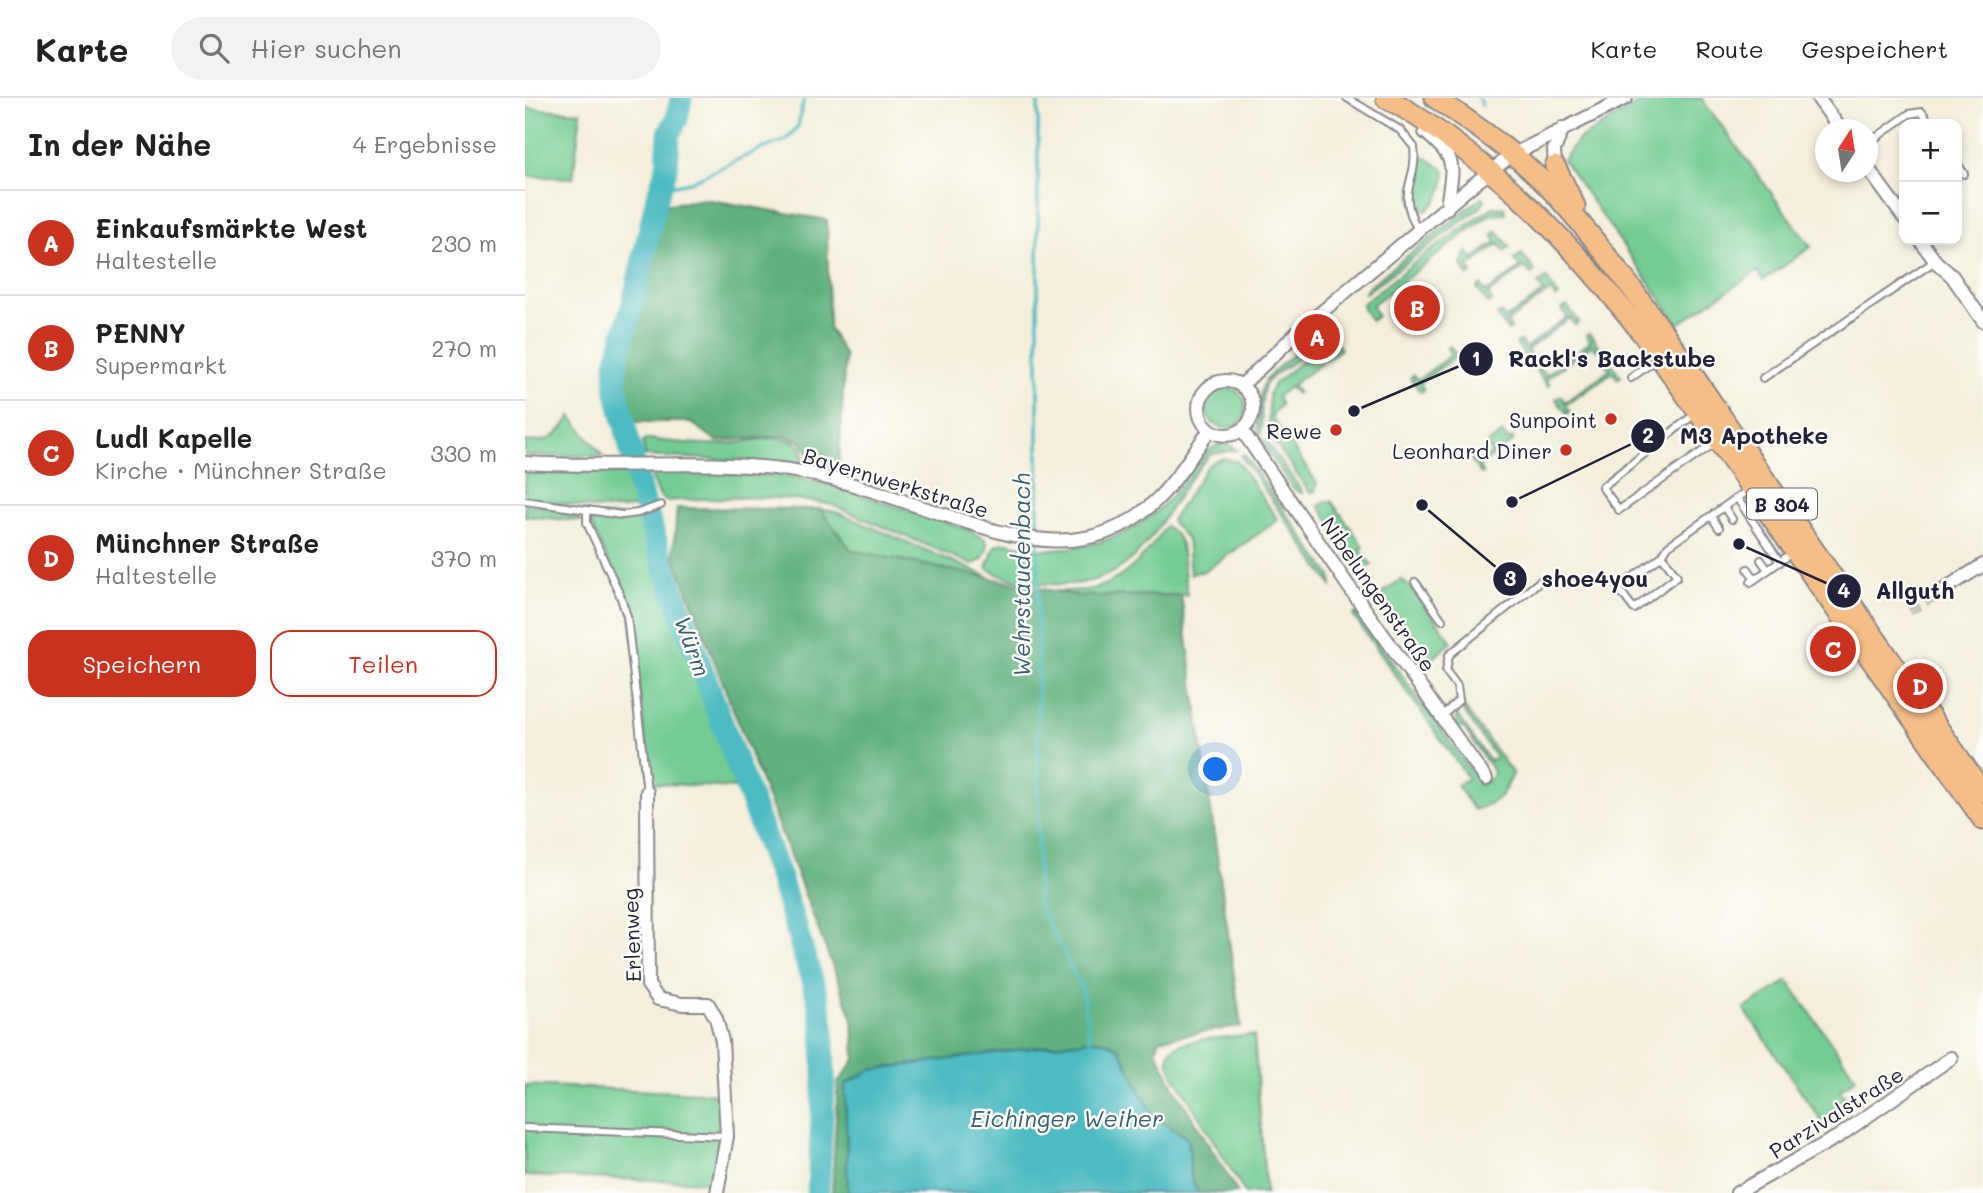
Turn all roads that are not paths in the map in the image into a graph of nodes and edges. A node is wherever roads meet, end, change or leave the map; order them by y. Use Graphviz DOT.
graph roads {
  1 [pos="1347,98"];
  2 [pos="1435,98"];
  3 [pos="1626,98"];
  4 [pos="1818,98"];
  5 [pos="1390,100"];
  6 [pos="1414,114"];
  7 [pos="1833,119"];
  8 [pos="1902,119"];
  9 [pos="1927,119"];
  10 [pos="1899,121"];
  11 [pos="1563,128"];
  12 [pos="1878,136"];
  13 [pos="1512,155"];
  14 [pos="1555,166"];
  15 [pos="1491,171"];
  16 [pos="1962,171"];
  17 [pos="1964,174"];
  18 [pos="1878,182"];
  19 [pos="1447,208"];
  20 [pos="1899,211"];
  21 [pos="1419,232"];
  22 [pos="1587,232"];
  23 [pos="1924,245"];
  24 [pos="1935,261"];
  25 [pos="1983,320"];
  26 [pos="1666,352"];
  27 [pos="1631,377"];
  28 [pos="1763,378"];
  29 [pos="1241,386"];
  30 [pos="1704,407"];
  31 [pos="1210,430"];
  32 [pos="1242,430"];
  33 [pos="1724,435"];
  34 [pos="525,464"];
  35 [pos="1750,488"];
  36 [pos="525,501"];
  37 [pos="657,506"];
  38 [pos="1724,507"];
  39 [pos="587,512"];
  40 [pos="1711,516"];
  41 [pos="1732,519"];
  42 [pos="1719,528"];
  43 [pos="1794,552"];
  44 [pos="1662,556"];
  45 [pos="1761,560"];
  46 [pos="1983,565"];
  47 [pos="1748,569"];
  48 [pos="1768,570"];
  49 [pos="1540,581"];
  50 [pos="1415,582"];
  51 [pos="1946,588"];
  52 [pos="1442,620"];
  53 [pos="1442,716"];
  54 [pos="1486,779"];
  55 [pos="1975,783"];
  56 [pos="647,792"];
  57 [pos="1983,820"];
  58 [pos="1951,1058"];
  59 [pos="525,1128"];
  60 [pos="727,1136"];
  61 [pos="717,1193"];
  62 [pos="1737,1193"];
  1 -- 21 [label="lane"];
  2 -- 13 [label="main road, B 304"];
  3 -- 11 [label="street"];
  4 -- 7 [label="street"];
  5 -- 6 [label="main road, B 304"];
  6 -- 15 [label="main road, B 304"];
  6 -- 19 [label="street"];
  8 -- 9 [label="lane"];
  10 -- 12 [label="lane"];
  11 -- 13 [label="street"];
  11 -- 14 [label="street"];
  13 -- 15 [label="street"];
  13 -- 22 [label="main road, B 304"];
  14 -- 22 [label="main road"];
  15 -- 19 [label="street"];
  15 -- 26 [label="main road, B 304"];
  16 -- 17 [label="lane"];
  18 -- 20 [label="street"];
  19 -- 21 [label="street"];
  21 -- 29 [label="street"];
  22 -- 26 [label="main road, B 304"];
  23 -- 24 [label="street"];
  24 -- 25 [label="street"];
  24 -- 28 [label="lane"];
  26 -- 27 [label="lane"];
  26 -- 30 [label="main road, B 304"];
  29 -- 31 [label="street"];
  29 -- 32 [label="street"];
  30 -- 33 [label="main road, B 304"];
  30 -- 33 [label="lane"];
  31 -- 32 [label="street"];
  31 -- 34 [label="street, Bayernwerkstraße"];
  32 -- 53 [label="street, Nibelungenstraße"];
  33 -- 35 [label="main road, B 304"];
  35 -- 38 [label="lane"];
  35 -- 43 [label="main road, B 304"];
  35 -- 43 [label="lane"];
  36 -- 39 [label="lane"];
  37 -- 39 [label="lane"];
  38 -- 40 [label="lane"];
  38 -- 41 [label="lane"];
  39 -- 56 [label="lane"];
  40 -- 42 [label="lane"];
  40 -- 44 [label="lane"];
  43 -- 48 [label="lane"];
  43 -- 55 [label="main road, B 304"];
  44 -- 44 [label="lane"];
  45 -- 48 [label="lane"];
  46 -- 51 [label="street"];
  47 -- 48 [label="lane"];
  49 -- 53 [label="lane"];
  50 -- 52 [label="lane"];
  53 -- 54 [label="street, Nibelungenstraße"];
  55 -- 57 [label="main road, B 304"];
  56 -- 60 [label="street, Erlenweg"];
  58 -- 62 [label="street, Parzivalstraße"];
  59 -- 60 [label="lane"];
  60 -- 61 [label="street, Erlenweg"];
}
